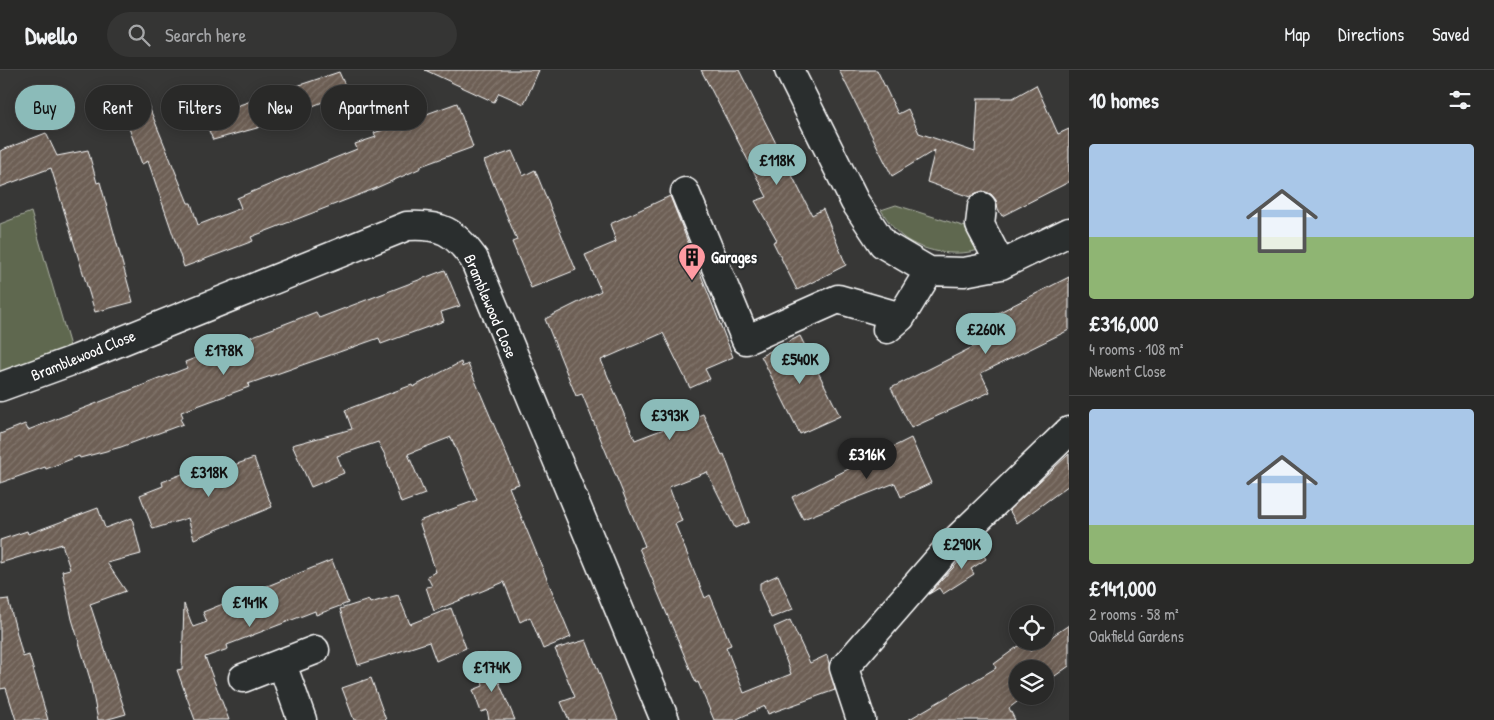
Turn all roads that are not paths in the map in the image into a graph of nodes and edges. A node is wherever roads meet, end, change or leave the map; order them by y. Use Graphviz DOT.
graph roads {
  1 [pos="789,70"];
  2 [pos="685,192"];
  3 [pos="982,207"];
  4 [pos="1069,232"];
  5 [pos="1001,265"];
  6 [pos="929,270"];
  7 [pos="0,387"];
  8 [pos="1069,431"];
  9 [pos="315,650"];
  10 [pos="282,664"];
  11 [pos="243,678"];
  12 [pos="302,720"];
  13 [pos="665,720"];
  14 [pos="861,720"];
  1 -- 6 [label="street"];
  2 -- 6 [label="street"];
  3 -- 5 [label="street"];
  4 -- 5 [label="street"];
  5 -- 6 [label="street"];
  7 -- 13 [label="street, Bramblewood Close"];
  8 -- 14 [label="street"];
  9 -- 10 [label="street"];
  10 -- 11 [label="street"];
  10 -- 12 [label="street"];
}
